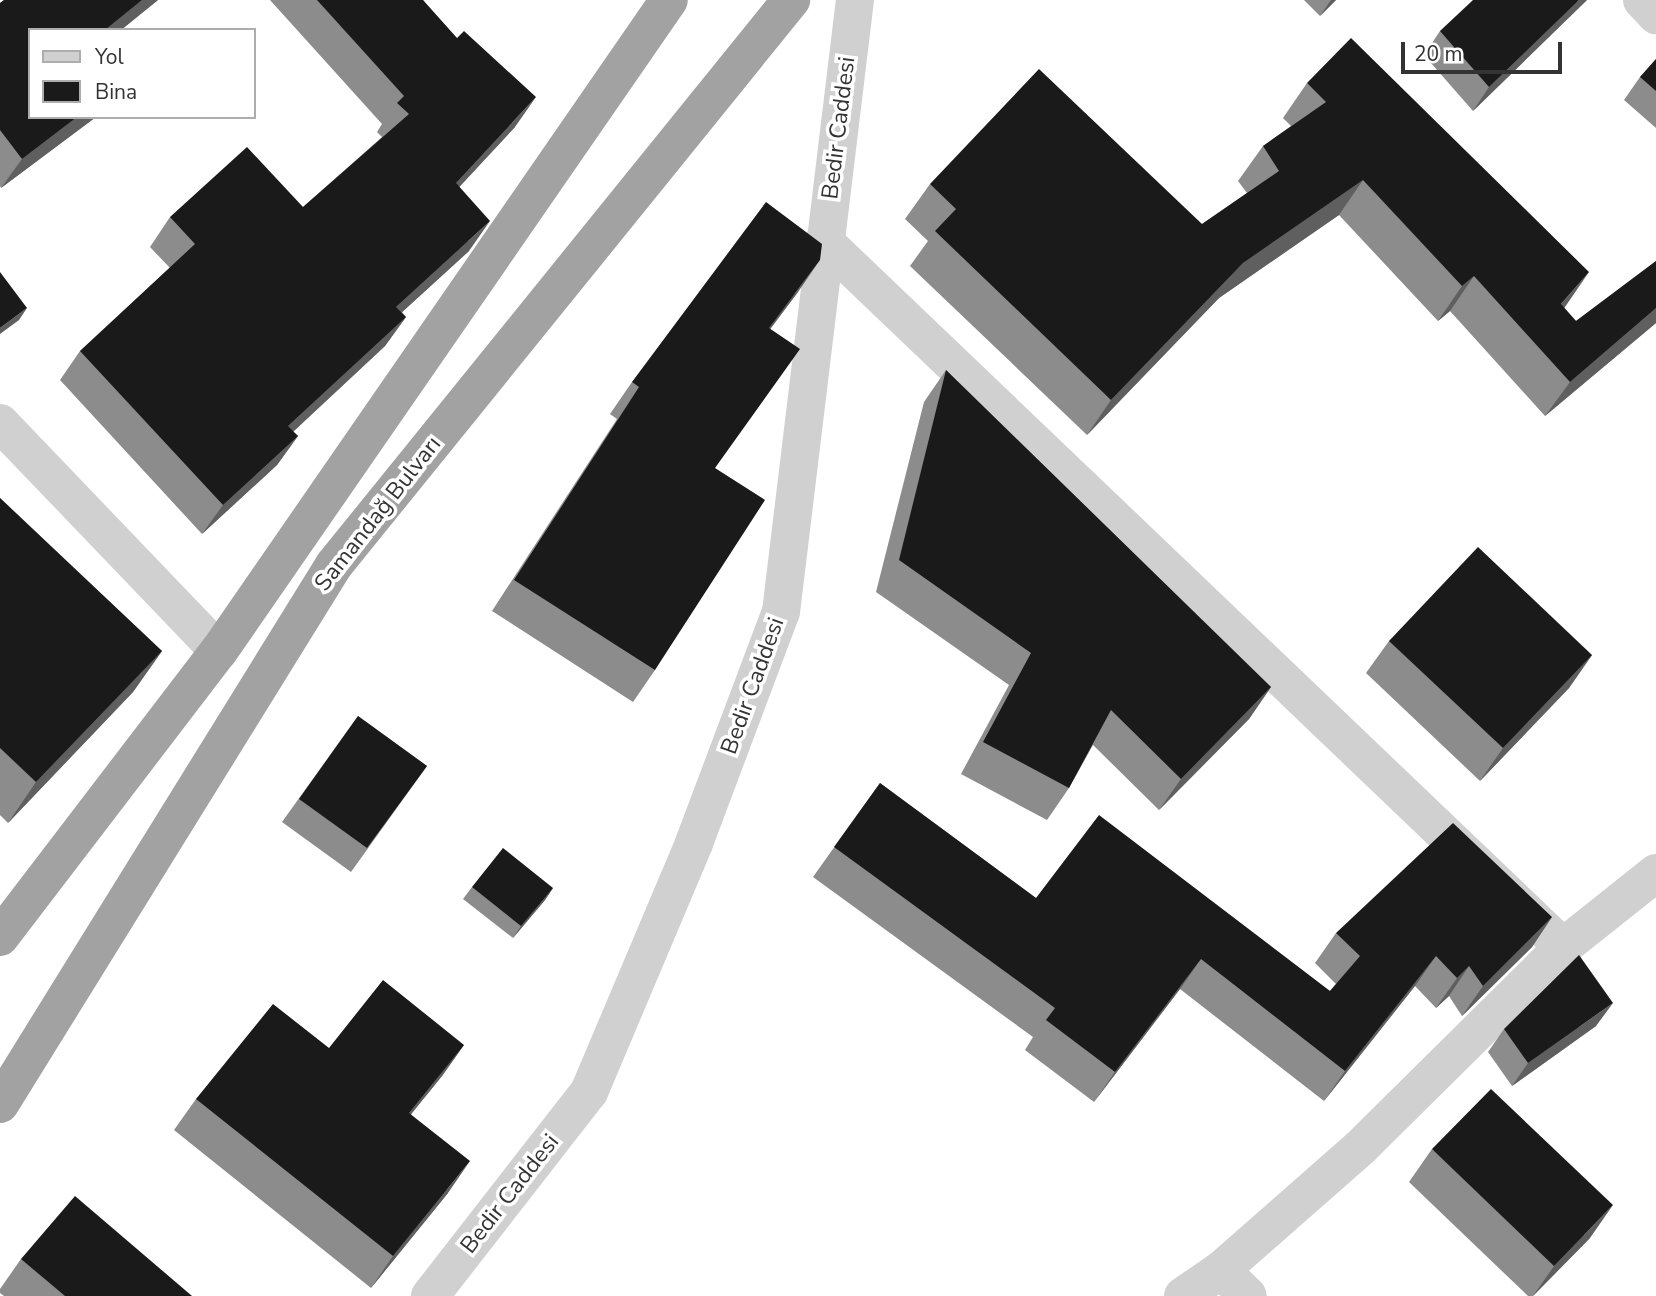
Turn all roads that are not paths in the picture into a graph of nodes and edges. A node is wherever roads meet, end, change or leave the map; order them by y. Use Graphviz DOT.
graph roads {
  1 [pos="669,0"];
  2 [pos="791,0"];
  3 [pos="855,0"];
  4 [pos="1643,0"];
  5 [pos="1656,15"];
  6 [pos="824,241"];
  7 [pos="0,424"];
  8 [pos="219,651"];
  9 [pos="1656,873"];
  10 [pos="0,937"];
  11 [pos="1563,947"];
  12 [pos="0,1104"];
  13 [pos="1221,1270"];
  14 [pos="430,1296"];
  15 [pos="1183,1296"];
  16 [pos="1248,1296"];
  1 -- 8 [label="highway, Samandağ Bulvarı"];
  2 -- 12 [label="highway, Samandağ Bulvarı"];
  3 -- 6 [label="street, Bedir Caddesi"];
  4 -- 5 [label="street"];
  6 -- 11 [label="street"];
  6 -- 14 [label="street, Bedir Caddesi"];
  7 -- 8 [label="street"];
  8 -- 10 [label="highway, Samandağ Bulvarı"];
  9 -- 11 [label="street"];
  11 -- 13 [label="street"];
  13 -- 15 [label="street"];
  13 -- 16 [label="street"];
}
